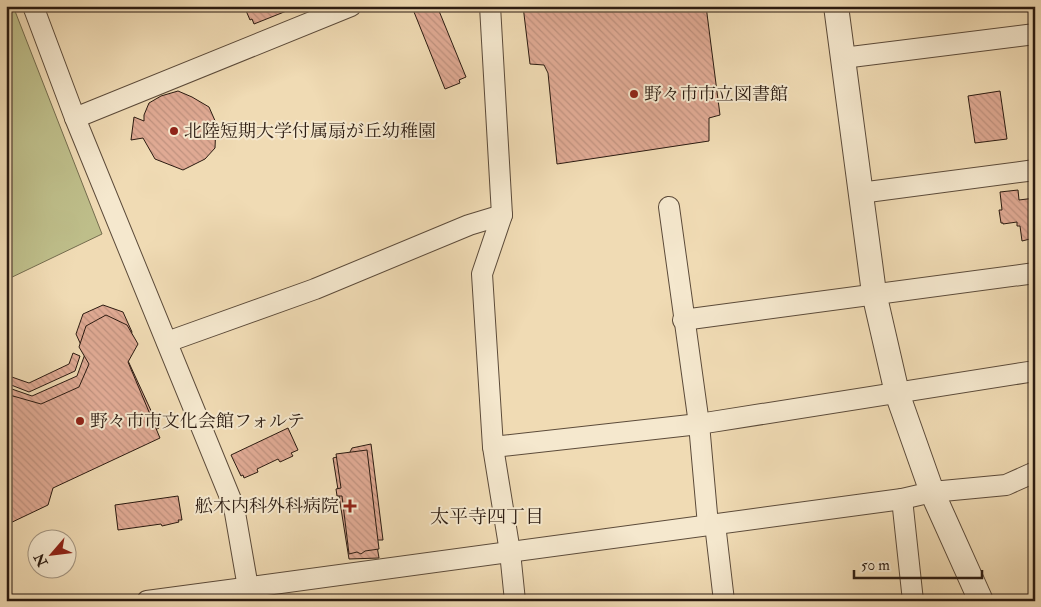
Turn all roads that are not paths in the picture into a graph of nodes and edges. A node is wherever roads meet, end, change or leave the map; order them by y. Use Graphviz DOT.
graph roads {
  1 [pos="33,6"];
  2 [pos="351,6"];
  3 [pos="490,6"];
  4 [pos="836,6"];
  5 [pos="1035,34"];
  6 [pos="843,58"];
  7 [pos="75,118"];
  8 [pos="1035,170"];
  9 [pos="860,193"];
  10 [pos="669,207"];
  11 [pos="502,215"];
  12 [pos="1035,273"];
  13 [pos="874,293"];
  14 [pos="683,320"];
  15 [pos="167,342"];
  16 [pos="1035,371"];
  17 [pos="897,393"];
  18 [pos="698,424"];
  19 [pos="494,447"];
  20 [pos="1035,472"];
  21 [pos="932,492"];
  22 [pos="902,499"];
  23 [pos="712,525"];
  24 [pos="510,552"];
  25 [pos="250,594"];
  26 [pos="147,601"];
  27 [pos="515,601"];
  28 [pos="724,601"];
  29 [pos="913,601"];
  30 [pos="981,601"];
  1 -- 7 [label="street"];
  2 -- 7 [label="street"];
  3 -- 11 [label="street"];
  4 -- 6 [label="street"];
  5 -- 6 [label="street"];
  6 -- 9 [label="street"];
  7 -- 15 [label="street"];
  8 -- 9 [label="street"];
  9 -- 13 [label="street"];
  10 -- 14 [label="street"];
  11 -- 15 [label="street"];
  11 -- 19 [label="street"];
  12 -- 13 [label="street"];
  13 -- 14 [label="street"];
  13 -- 17 [label="street"];
  14 -- 18 [label="street"];
  15 -- 25 [label="street"];
  16 -- 17 [label="street"];
  17 -- 18 [label="street"];
  17 -- 21 [label="street"];
  18 -- 19 [label="street"];
  18 -- 23 [label="street"];
  19 -- 24 [label="street"];
  20 -- 21 [label="street"];
  21 -- 22 [label="street"];
  21 -- 30 [label="street"];
  22 -- 23 [label="street"];
  22 -- 29 [label="street"];
  23 -- 24 [label="street"];
  23 -- 28 [label="street"];
  24 -- 25 [label="street"];
  24 -- 27 [label="street"];
  25 -- 26 [label="street"];
}
